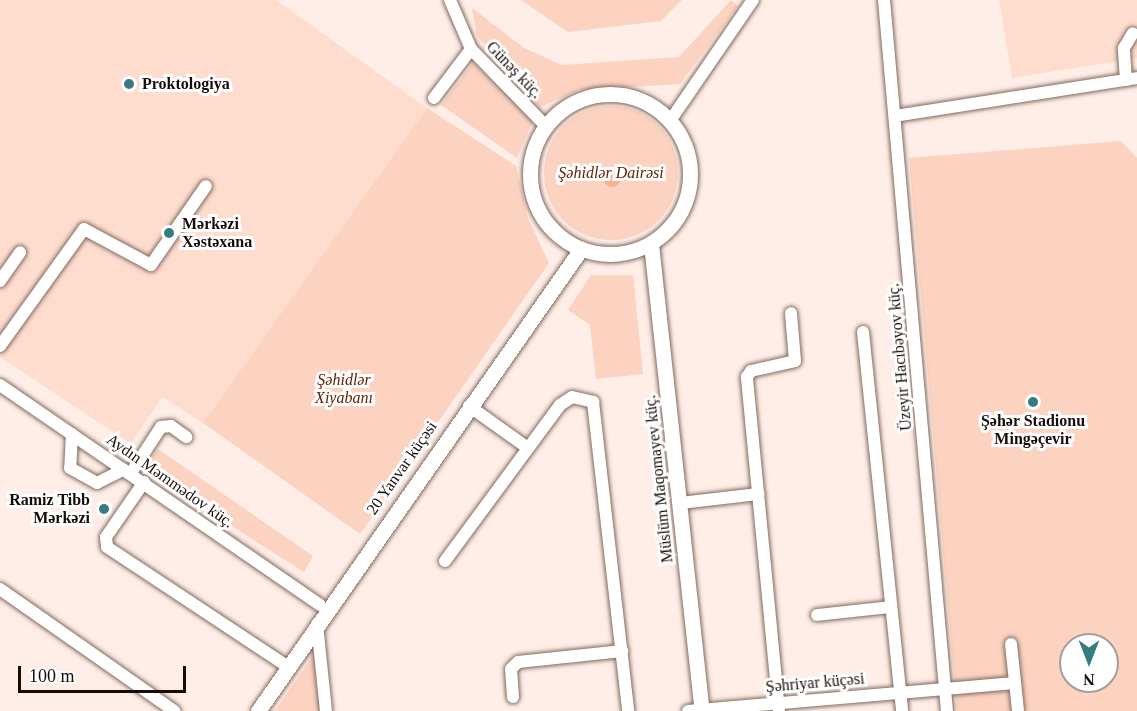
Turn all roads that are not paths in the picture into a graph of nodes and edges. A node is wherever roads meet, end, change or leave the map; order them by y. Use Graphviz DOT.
graph roads {
  1 [pos="450,0"];
  2 [pos="884,0"];
  3 [pos="752,1"];
  4 [pos="1133,33"];
  5 [pos="471,49"];
  6 [pos="1132,79"];
  7 [pos="434,98"];
  8 [pos="895,116"];
  9 [pos="670,121"];
  10 [pos="546,126"];
  11 [pos="206,186"];
  12 [pos="651,244"];
  13 [pos="581,249"];
  14 [pos="20,252"];
  15 [pos="0,281"];
  16 [pos="791,313"];
  17 [pos="863,332"];
  18 [pos="0,345"];
  19 [pos="0,386"];
  20 [pos="469,406"];
  21 [pos="72,434"];
  22 [pos="186,437"];
  23 [pos="525,446"];
  24 [pos="127,471"];
  25 [pos="144,482"];
  26 [pos="758,494"];
  27 [pos="680,503"];
  28 [pos="445,561"];
  29 [pos="0,590"];
  30 [pos="320,605"];
  31 [pos="891,607"];
  32 [pos="817,615"];
  33 [pos="317,624"];
  34 [pos="1011,644"];
  35 [pos="622,651"];
  36 [pos="288,667"];
  37 [pos="1015,683"];
  38 [pos="945,688"];
  39 [pos="900,692"];
  40 [pos="513,697"];
  41 [pos="779,707"];
  42 [pos="174,711"];
  43 [pos="258,711"];
  44 [pos="326,711"];
  45 [pos="628,711"];
  46 [pos="697,711"];
  47 [pos="902,711"];
  48 [pos="947,711"];
  49 [pos="1018,711"];
  1 -- 5 [label="street, Günəş küç."];
  2 -- 8 [label="street, Üzeyir Hacıbəyov küç."];
  3 -- 9 [label="street"];
  4 -- 6 [label="street"];
  5 -- 7 [label="street"];
  5 -- 10 [label="street, Günəş küç."];
  6 -- 8 [label="street"];
  8 -- 38 [label="street, Üzeyir Hacıbəyov küç."];
  9 -- 10 [label="main road"];
  9 -- 12 [label="main road"];
  10 -- 13 [label="main road"];
  11 -- 18 [label="street"];
  12 -- 13 [label="main road"];
  12 -- 27 [label="main road, Müslüm Maqomayev küç."];
  13 -- 20 [label="main road, 20 Yanvar küçəsi"];
  14 -- 15 [label="street"];
  16 -- 26 [label="street"];
  17 -- 31 [label="street"];
  19 -- 21 [label="street, Aydın Məmmədov küç."];
  20 -- 23 [label="street"];
  20 -- 33 [label="main road, 20 Yanvar küçəsi"];
  21 -- 24 [label="street, Aydın Məmmədov küç."];
  21 -- 24 [label="street"];
  22 -- 24 [label="street"];
  23 -- 28 [label="street"];
  23 -- 35 [label="street"];
  24 -- 25 [label="street, Aydın Məmmədov küç."];
  25 -- 30 [label="street, Aydın Məmmədov küç."];
  25 -- 36 [label="street"];
  26 -- 27 [label="street"];
  26 -- 41 [label="street"];
  27 -- 46 [label="main road, Müslüm Maqomayev küç."];
  29 -- 42 [label="street"];
  31 -- 32 [label="street"];
  31 -- 39 [label="street"];
  33 -- 36 [label="main road, 20 Yanvar küçəsi"];
  33 -- 44 [label="street"];
  34 -- 37 [label="street"];
  35 -- 40 [label="street"];
  35 -- 45 [label="street"];
  36 -- 43 [label="main road, 20 Yanvar küçəsi"];
  37 -- 38 [label="street, Şəhriyar küçəsi"];
  37 -- 49 [label="street"];
  38 -- 39 [label="street, Şəhriyar küçəsi"];
  38 -- 48 [label="street, Üzeyir Hacıbəyov küç."];
  39 -- 41 [label="street, Şəhriyar küçəsi"];
  39 -- 47 [label="street"];
  41 -- 46 [label="street, Şəhriyar küçəsi"];
}
